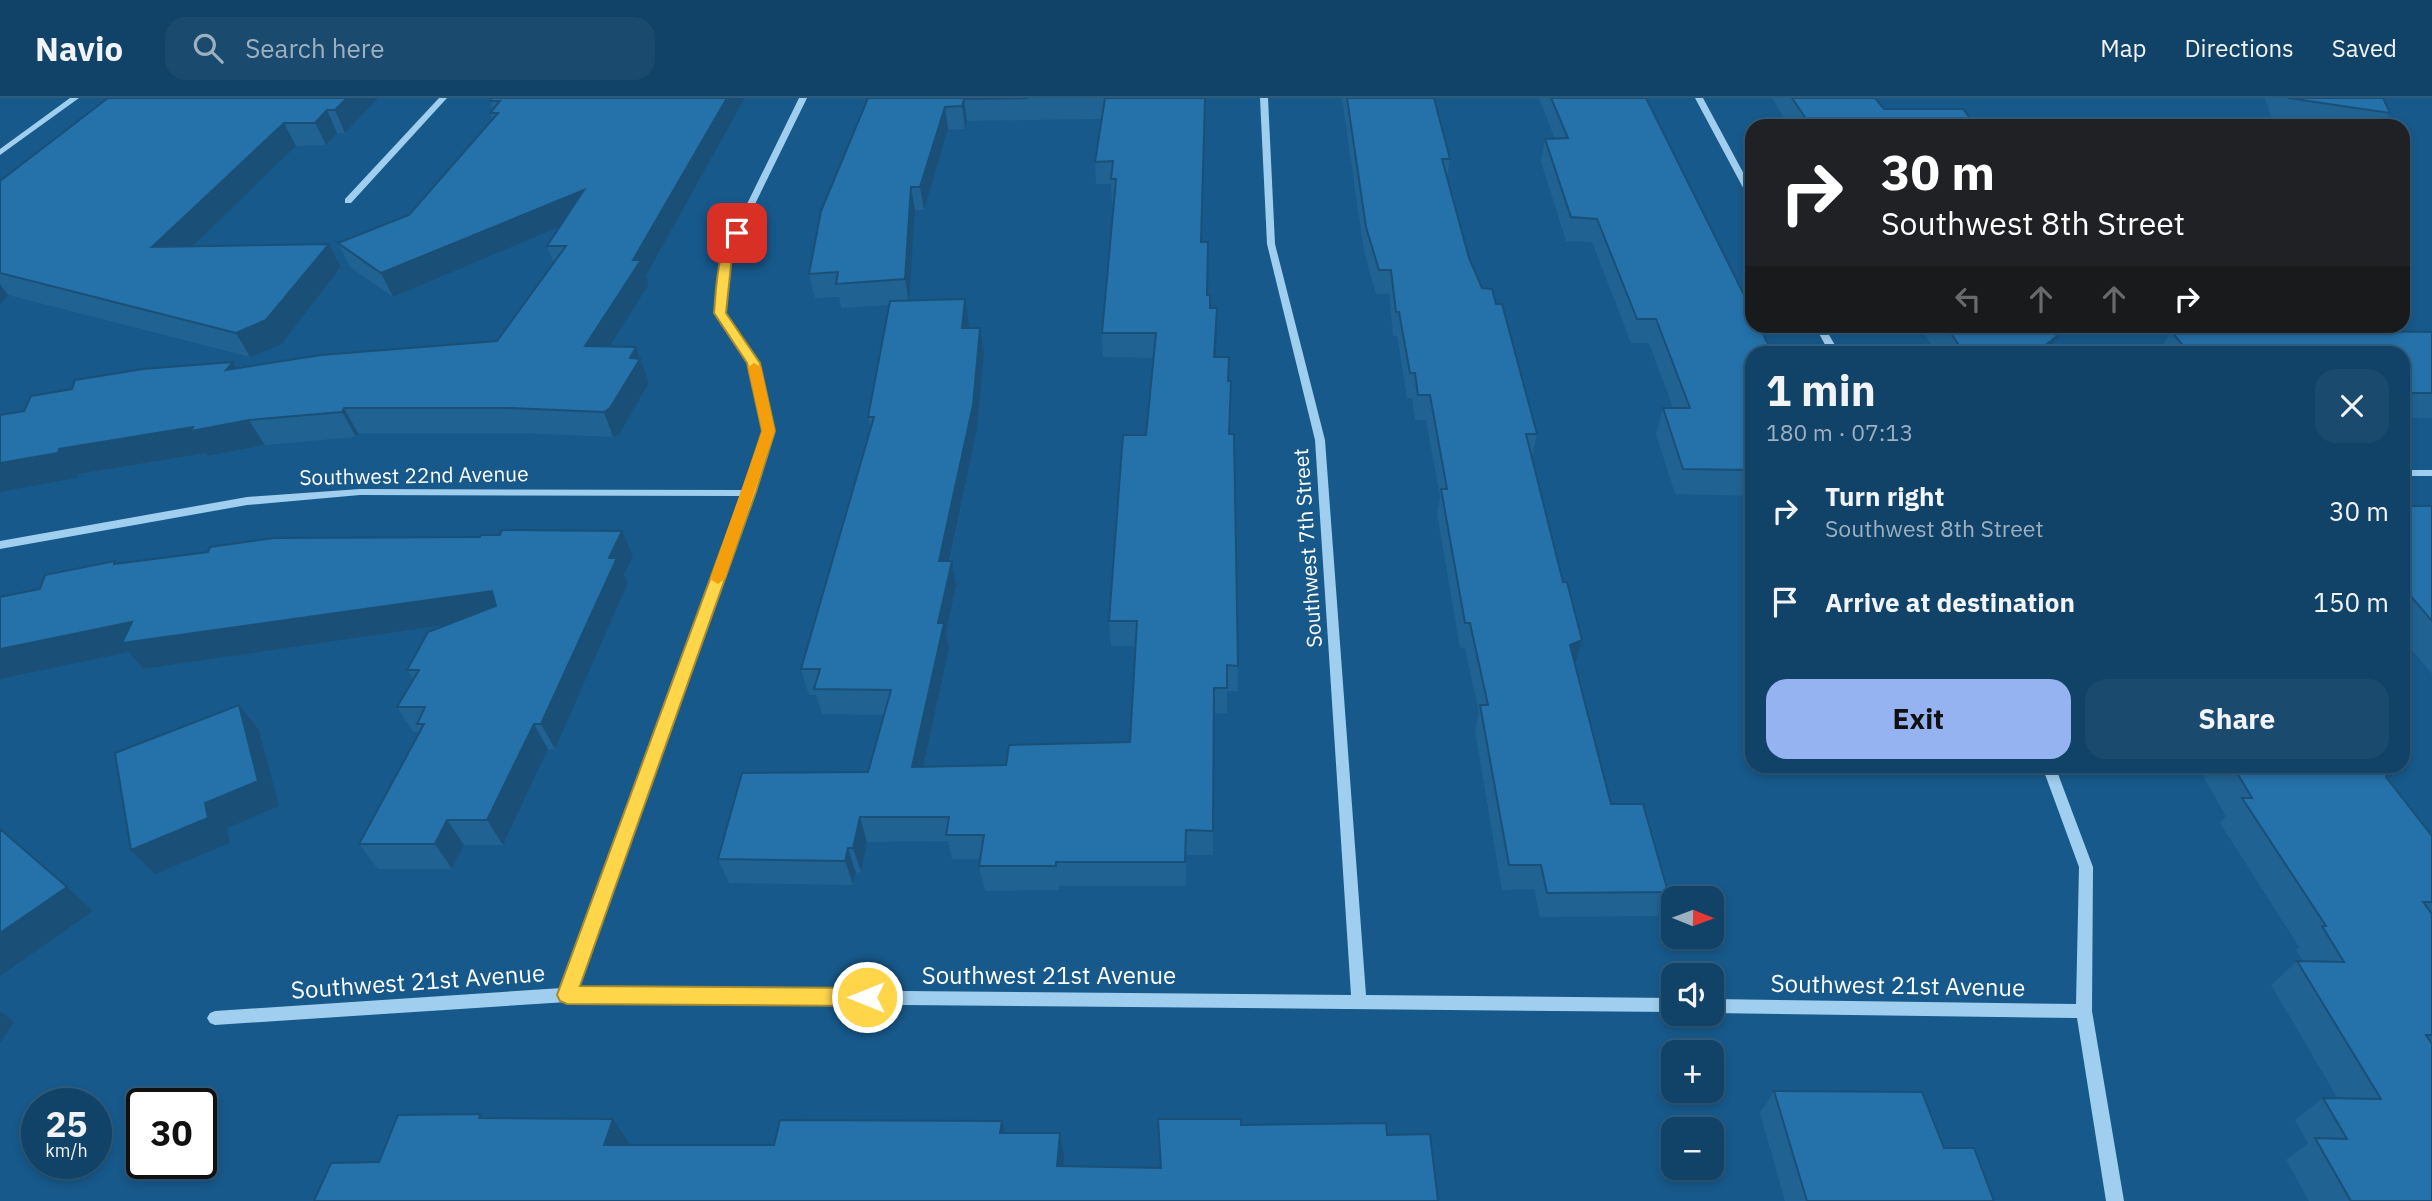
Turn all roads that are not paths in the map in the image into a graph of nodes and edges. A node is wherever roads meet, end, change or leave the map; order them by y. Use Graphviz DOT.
graph roads {
  1 [pos="75,98"];
  2 [pos="443,98"];
  3 [pos="803,98"];
  4 [pos="1265,98"];
  5 [pos="1699,98"];
  6 [pos="0,153"];
  7 [pos="1745,184"];
  8 [pos="348,201"];
  9 [pos="2410,473"];
  10 [pos="2432,473"];
  11 [pos="749,492"];
  12 [pos="0,545"];
  13 [pos="2051,773"];
  14 [pos="567,995"];
  15 [pos="1359,1001"];
  16 [pos="1661,1005"];
  17 [pos="1724,1006"];
  18 [pos="2084,1011"];
  19 [pos="215,1018"];
  20 [pos="2115,1201"];
  1 -- 6 [label="street"];
  2 -- 8 [label="street"];
  3 -- 11 [label="street"];
  4 -- 15 [label="street, Southwest 7th Street"];
  5 -- 7 [label="street"];
  9 -- 10 [label="street"];
  11 -- 12 [label="street, Southwest 22nd Avenue"];
  11 -- 14 [label="street"];
  13 -- 18 [label="street"];
  14 -- 15 [label="street, Southwest 21st Avenue"];
  14 -- 19 [label="street, Southwest 21st Avenue"];
  15 -- 16 [label="street, Southwest 21st Avenue"];
  17 -- 18 [label="street, Southwest 21st Avenue"];
  18 -- 20 [label="street"];
}
